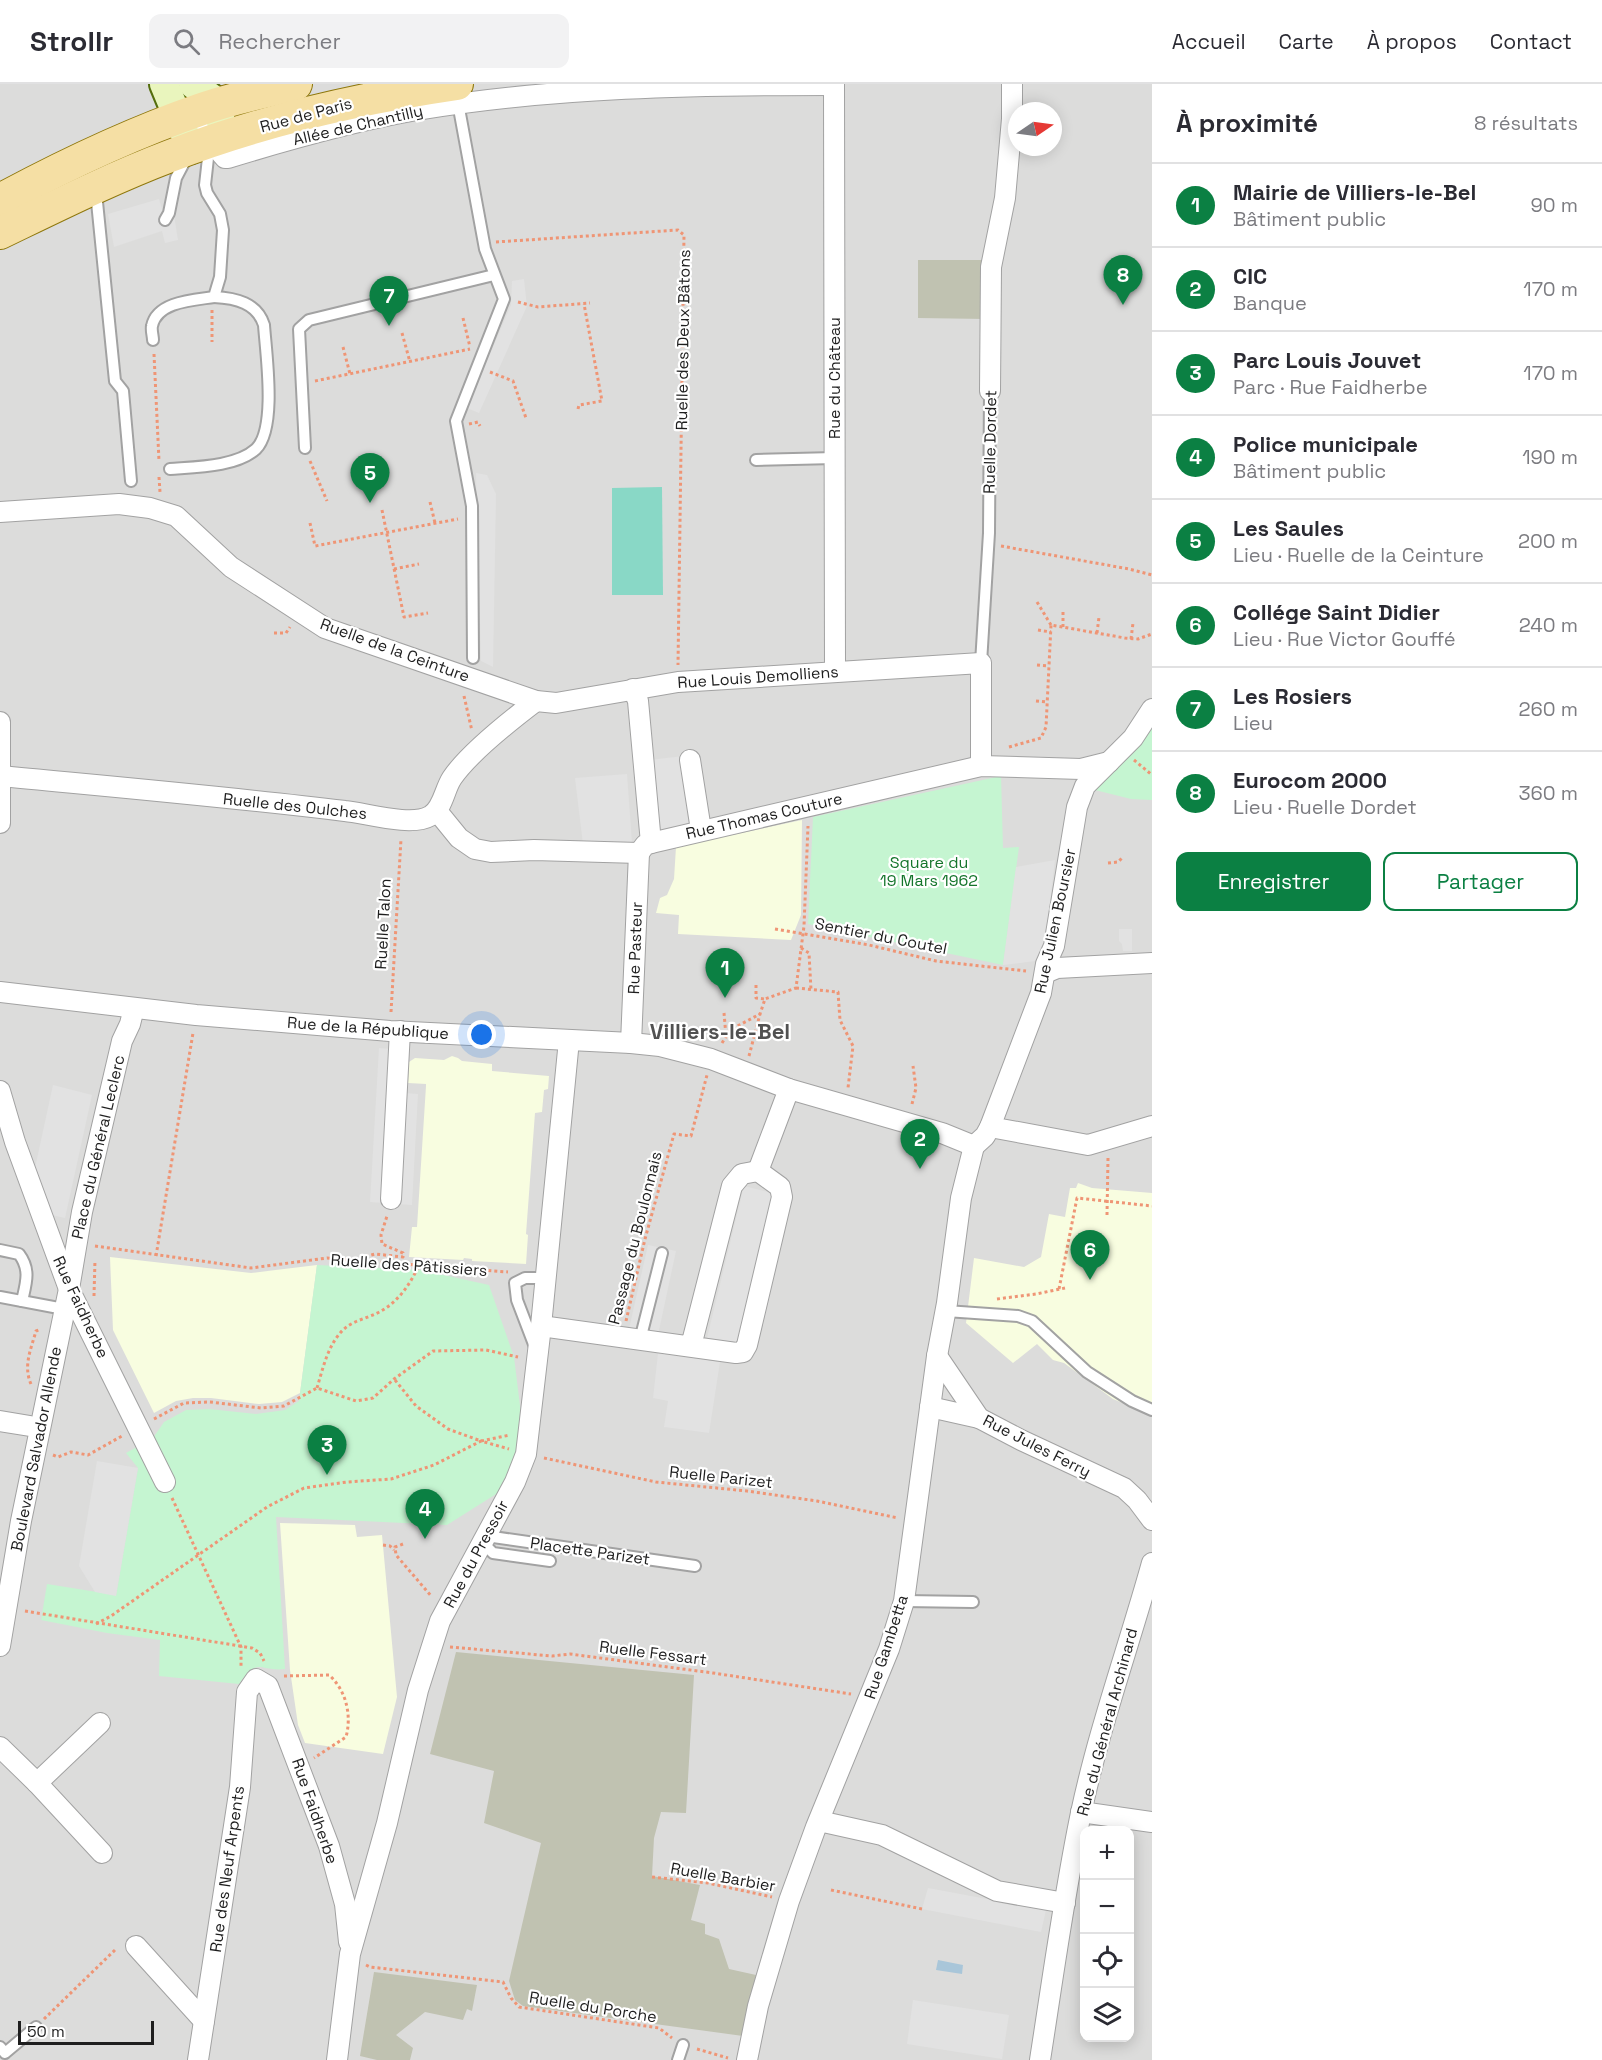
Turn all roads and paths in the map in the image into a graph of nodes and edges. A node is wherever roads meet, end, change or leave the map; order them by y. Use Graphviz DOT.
graph roads {
  1 [pos="164,84"];
  2 [pos="296,84"];
  3 [pos="1012,84"];
  4 [pos="834,85"];
  5 [pos="458,94"];
  6 [pos="198,105"];
  7 [pos="209,142"];
  8 [pos="95,188"];
  9 [pos="1,200"];
  10 [pos="165,220"];
  11 [pos="0,233"];
  12 [pos="484,243"];
  13 [pos="494,275"];
  14 [pos="214,297"];
  15 [pos="504,299"];
  16 [pos="590,303"];
  17 [pos="584,304"];
  18 [pos="463,318"];
  19 [pos="402,333"];
  20 [pos="153,340"];
  21 [pos="212,342"];
  22 [pos="343,347"];
  23 [pos="471,349"];
  24 [pos="484,350"];
  25 [pos="410,362"];
  26 [pos="154,367"];
  27 [pos="477,367"];
  28 [pos="350,374"];
  29 [pos="302,384"];
  30 [pos="990,391"];
  31 [pos="578,409"];
  32 [pos="526,418"];
  33 [pos="305,448"];
  34 [pos="835,458"];
  35 [pos="756,460"];
  36 [pos="170,469"];
  37 [pos="130,481"];
  38 [pos="327,501"];
  39 [pos="430,502"];
  40 [pos="382,510"];
  41 [pos="0,512"];
  42 [pos="472,516"];
  43 [pos="310,523"];
  44 [pos="435,523"];
  45 [pos="387,532"];
  46 [pos="988,544"];
  47 [pos="419,564"];
  48 [pos="394,569"];
  49 [pos="1152,575"];
  50 [pos="1037,602"];
  51 [pos="1063,611"];
  52 [pos="428,613"];
  53 [pos="1099,618"];
  54 [pos="1133,624"];
  55 [pos="1051,625"];
  56 [pos="1063,627"];
  57 [pos="1038,630"];
  58 [pos="1051,632"];
  59 [pos="1096,633"];
  60 [pos="1152,634"];
  61 [pos="1131,639"];
  62 [pos="473,658"];
  63 [pos="981,663"];
  64 [pos="1037,665"];
  65 [pos="1049,666"];
  66 [pos="835,671"];
  67 [pos="459,674"];
  68 [pos="678,682"];
  69 [pos="633,688"];
  70 [pos="536,701"];
  71 [pos="1036,701"];
  72 [pos="1047,702"];
  73 [pos="1152,709"];
  74 [pos="0,722"];
  75 [pos="477,752"];
  76 [pos="690,760"];
  77 [pos="981,760"];
  78 [pos="1109,762"];
  79 [pos="0,776"];
  80 [pos="808,806"];
  81 [pos="436,811"];
  82 [pos="402,819"];
  83 [pos="0,823"];
  84 [pos="701,830"];
  85 [pos="645,848"];
  86 [pos="1123,857"];
  87 [pos="1108,863"];
  88 [pos="776,929"];
  89 [pos="802,932"];
  90 [pos="801,947"];
  91 [pos="1152,963"];
  92 [pos="1045,973"];
  93 [pos="756,985"];
  94 [pos="796,988"];
  95 [pos="811,990"];
  96 [pos="0,992"];
  97 [pos="765,999"];
  98 [pos="134,1008"];
  99 [pos="724,1013"];
  100 [pos="760,1014"];
  101 [pos="196,1015"];
  102 [pos="395,1031"];
  103 [pos="726,1038"];
  104 [pos="569,1040"];
  105 [pos="631,1042"];
  106 [pos="711,1059"];
  107 [pos="913,1066"];
  108 [pos="749,1072"];
  109 [pos="789,1089"];
  110 [pos="0,1091"];
  111 [pos="846,1106"];
  112 [pos="907,1123"];
  113 [pos="1152,1126"];
  114 [pos="990,1127"];
  115 [pos="1109,1139"];
  116 [pos="974,1146"];
  117 [pos="758,1171"];
  118 [pos="392,1199"];
  119 [pos="1107,1202"];
  120 [pos="1152,1206"];
  121 [pos="1107,1215"];
  122 [pos="95,1246"];
  123 [pos="0,1250"];
  124 [pos="663,1253"];
  125 [pos="156,1256"];
  126 [pos="362,1261"];
  127 [pos="419,1265"];
  128 [pos="545,1276"];
  129 [pos="1065,1288"];
  130 [pos="69,1289"];
  131 [pos="1059,1290"];
  132 [pos="0,1297"];
  133 [pos="988,1299"];
  134 [pos="22,1301"];
  135 [pos="64,1309"];
  136 [pos="945,1311"];
  137 [pos="541,1326"];
  138 [pos="631,1338"];
  139 [pos="691,1346"];
  140 [pos="937,1356"];
  141 [pos="538,1357"];
  142 [pos="394,1379"];
  143 [pos="317,1388"];
  144 [pos="930,1407"];
  145 [pos="1152,1410"];
  146 [pos="979,1418"];
  147 [pos="0,1421"];
  148 [pos="30,1426"];
  149 [pos="138,1427"];
  150 [pos="529,1431"];
  151 [pos="481,1441"];
  152 [pos="35,1450"];
  153 [pos="526,1454"];
  154 [pos="165,1482"];
  155 [pos="1152,1520"];
  156 [pos="914,1522"];
  157 [pos="485,1539"];
  158 [pos="403,1544"];
  159 [pos="383,1545"];
  160 [pos="394,1550"];
  161 [pos="198,1554"];
  162 [pos="550,1561"];
  163 [pos="1152,1563"];
  164 [pos="695,1566"];
  165 [pos="904,1601"];
  166 [pos="973,1602"];
  167 [pos="6,1608"];
  168 [pos="445,1611"];
  169 [pos="96,1624"];
  170 [pos="431,1645"];
  171 [pos="0,1646"];
  172 [pos="241,1647"];
  173 [pos="282,1677"];
  174 [pos="252,1686"];
  175 [pos="870,1697"];
  176 [pos="100,1723"];
  177 [pos="0,1748"];
  178 [pos="300,1766"];
  179 [pos="37,1783"];
  180 [pos="1081,1812"];
  181 [pos="819,1821"];
  182 [pos="1152,1822"];
  183 [pos="102,1853"];
  184 [pos="652,1877"];
  185 [pos="831,1890"];
  186 [pos="789,1901"];
  187 [pos="1065,1903"];
  188 [pos="922,1909"];
  189 [pos="136,1946"];
  190 [pos="350,1954"];
  191 [pos="204,2021"];
  192 [pos="36,2027"];
  193 [pos="683,2045"];
  194 [pos="0,2047"];
  195 [pos="198,2060"];
  196 [pos="337,2060"];
  197 [pos="678,2060"];
  198 [pos="736,2060"];
  199 [pos="747,2060"];
  200 [pos="1040,2060"];
  1 -- 6 [label="main road"];
  2 -- 6 [label="main road, Rue de Paris"];
  3 -- 30 [label="street, Ruelle Dordet"];
  4 -- 5 [label="street"];
  4 -- 34 [label="street, Rue du Château"];
  5 -- 7 [label="main road, Rue de Paris"];
  5 -- 12 [label="lane"];
  6 -- 7 [label="main road"];
  6 -- 7 [label="main road"];
  6 -- 9 [label="main road, Rue de Paris"];
  7 -- 8 [label="main road, Rue de Paris"];
  7 -- 10 [label="lane"];
  7 -- 14 [label="lane"];
  8 -- 11 [label="main road, Rue de Paris"];
  8 -- 37 [label="lane"];
  12 -- 13 [label="lane"];
  12 -- 68 [label="path, Ruelle des Deux Bâtons"];
  13 -- 15 [label="lane"];
  13 -- 29 [label="lane"];
  14 -- 20 [label="lane"];
  14 -- 21 [label="path"];
  14 -- 36 [label="lane"];
  15 -- 17 [label="path"];
  15 -- 24 [label="lane"];
  16 -- 17 [label="path"];
  17 -- 31 [label="path"];
  18 -- 23 [label="path"];
  19 -- 25 [label="path"];
  22 -- 28 [label="path"];
  23 -- 24 [label="path"];
  23 -- 25 [label="path"];
  24 -- 27 [label="lane"];
  25 -- 28 [label="path"];
  26 -- 36 [label="path"];
  27 -- 32 [label="path"];
  27 -- 42 [label="lane"];
  28 -- 29 [label="path"];
  29 -- 33 [label="lane"];
  30 -- 46 [label="lane, Ruelle Dordet"];
  33 -- 38 [label="path"];
  34 -- 35 [label="lane"];
  34 -- 66 [label="street, Rue du Château"];
  39 -- 44 [label="path"];
  40 -- 45 [label="path"];
  41 -- 67 [label="street, Ruelle de la Ceinture"];
  42 -- 44 [label="path"];
  42 -- 62 [label="lane"];
  43 -- 45 [label="path"];
  44 -- 45 [label="path"];
  45 -- 48 [label="path"];
  46 -- 49 [label="path"];
  46 -- 63 [label="lane, Ruelle Dordet"];
  47 -- 48 [label="path"];
  48 -- 52 [label="path"];
  50 -- 55 [label="path"];
  51 -- 56 [label="path"];
  53 -- 59 [label="path"];
  54 -- 61 [label="path"];
  55 -- 56 [label="path"];
  55 -- 58 [label="path"];
  56 -- 59 [label="path"];
  57 -- 58 [label="path"];
  58 -- 65 [label="path"];
  59 -- 61 [label="path"];
  60 -- 61 [label="path"];
  63 -- 66 [label="street, Rue Louis Demolliens"];
  63 -- 77 [label="street, Ruelle Dordet"];
  64 -- 65 [label="path"];
  65 -- 72 [label="path"];
  66 -- 68 [label="street, Rue Louis Demolliens"];
  67 -- 70 [label="street, Ruelle de la Ceinture"];
  67 -- 75 [label="path"];
  68 -- 69 [label="street, Rue Louis Demolliens"];
  69 -- 70 [label="street, Rue Louis Demolliens"];
  69 -- 85 [label="street, Rue Pasteur"];
  70 -- 75 [label="street"];
  71 -- 72 [label="path"];
  72 -- 77 [label="path"];
  73 -- 78 [label="street, Rue Julien Boursier"];
  74 -- 79 [label="street"];
  75 -- 81 [label="street"];
  76 -- 84 [label="street"];
  77 -- 78 [label="street, Rue Thomas Couture"];
  77 -- 80 [label="street, Rue Thomas Couture"];
  78 -- 92 [label="street, Rue Julien Boursier"];
  79 -- 82 [label="street, Ruelle des Oulches"];
  79 -- 83 [label="street"];
  80 -- 84 [label="street, Rue Thomas Couture"];
  80 -- 89 [label="path, Sentier du Coutel"];
  81 -- 82 [label="street, Ruelle des Oulches"];
  81 -- 85 [label="street, Rue Thomas Couture"];
  82 -- 102 [label="path, Ruelle Talon"];
  84 -- 85 [label="street, Rue Thomas Couture"];
  85 -- 105 [label="street, Rue Pasteur"];
  86 -- 87 [label="path"];
  88 -- 89 [label="path"];
  89 -- 90 [label="path"];
  89 -- 92 [label="path, Sentier du Coutel"];
  90 -- 94 [label="path"];
  90 -- 95 [label="path"];
  91 -- 92 [label="street"];
  92 -- 114 [label="street, Rue Julien Boursier"];
  93 -- 97 [label="path"];
  94 -- 95 [label="path"];
  94 -- 97 [label="path"];
  95 -- 111 [label="path"];
  96 -- 98 [label="street, Rue de la République"];
  97 -- 100 [label="path"];
  98 -- 101 [label="street, Rue de la République"];
  98 -- 130 [label="street, Place du Général Leclerc"];
  99 -- 103 [label="path"];
  100 -- 103 [label="path"];
  100 -- 108 [label="path"];
  101 -- 102 [label="street, Rue de la République"];
  101 -- 125 [label="path"];
  102 -- 104 [label="street, Rue de la République"];
  102 -- 118 [label="street"];
  103 -- 106 [label="path"];
  104 -- 105 [label="street, Rue de la République"];
  104 -- 128 [label="street, Rue du Pressoir"];
  105 -- 106 [label="street, Rue de la République"];
  106 -- 108 [label="street, Rue de la République"];
  106 -- 138 [label="path, Passage du Boulonnais"];
  107 -- 112 [label="path"];
  108 -- 109 [label="street, Rue de la République"];
  109 -- 111 [label="street, Rue de la République"];
  109 -- 117 [label="street"];
  110 -- 130 [label="street, Rue Faidherbe"];
  111 -- 112 [label="street, Rue de la République"];
  112 -- 116 [label="street, Rue de la République"];
  113 -- 115 [label="street"];
  114 -- 115 [label="street"];
  114 -- 116 [label="street, Rue Julien Boursier"];
  115 -- 119 [label="path"];
  116 -- 136 [label="street, Rue Gambetta"];
  117 -- 139 [label="street"];
  117 -- 139 [label="street"];
  118 -- 126 [label="path"];
  119 -- 120 [label="path"];
  119 -- 121 [label="path"];
  119 -- 131 [label="path"];
  122 -- 125 [label="path, Ruelle des Pâtissiers"];
  123 -- 134 [label="lane"];
  124 -- 138 [label="lane"];
  125 -- 126 [label="path, Ruelle des Pâtissiers"];
  126 -- 127 [label="path, Ruelle des Pâtissiers"];
  127 -- 128 [label="path, Ruelle des Pâtissiers"];
  127 -- 143 [label="path"];
  128 -- 137 [label="street, Rue du Pressoir"];
  128 -- 141 [label="lane"];
  129 -- 131 [label="path"];
  130 -- 135 [label="street, Boulevard Salvador Allende"];
  130 -- 149 [label="street, Rue Faidherbe"];
  131 -- 133 [label="path"];
  132 -- 134 [label="lane"];
  134 -- 135 [label="lane"];
  135 -- 152 [label="street, Boulevard Salvador Allende"];
  136 -- 140 [label="street, Rue Gambetta"];
  136 -- 145 [label="lane"];
  137 -- 138 [label="street"];
  137 -- 141 [label="street, Rue du Pressoir"];
  138 -- 139 [label="street"];
  140 -- 144 [label="street, Rue Gambetta"];
  140 -- 146 [label="street, Rue Jules Ferry"];
  141 -- 142 [label="path"];
  141 -- 150 [label="street, Rue du Pressoir"];
  142 -- 143 [label="path"];
  142 -- 151 [label="path, Ruelle Parizet"];
  143 -- 149 [label="path"];
  144 -- 146 [label="street"];
  144 -- 156 [label="street, Rue Gambetta"];
  146 -- 155 [label="street, Rue Jules Ferry"];
  147 -- 148 [label="street"];
  149 -- 152 [label="path"];
  149 -- 154 [label="street, Rue Faidherbe"];
  150 -- 151 [label="path"];
  150 -- 153 [label="street, Rue du Pressoir"];
  151 -- 153 [label="path, Ruelle Parizet"];
  151 -- 161 [label="path"];
  152 -- 167 [label="street, Boulevard Salvador Allende"];
  153 -- 156 [label="path, Ruelle Parizet"];
  153 -- 157 [label="street, Rue du Pressoir"];
  154 -- 161 [label="path"];
  156 -- 165 [label="street, Rue Gambetta"];
  157 -- 162 [label="lane"];
  157 -- 164 [label="lane, Placette Parizet"];
  157 -- 168 [label="street, Rue du Pressoir"];
  158 -- 160 [label="path"];
  159 -- 160 [label="path"];
  160 -- 168 [label="path"];
  161 -- 169 [label="path"];
  161 -- 172 [label="path"];
  163 -- 180 [label="street, Rue du Général Archinard"];
  165 -- 166 [label="lane"];
  165 -- 175 [label="street, Rue Gambetta"];
  167 -- 169 [label="path"];
  167 -- 171 [label="street, Boulevard Salvador Allende"];
  168 -- 170 [label="street, Rue du Pressoir"];
  169 -- 172 [label="path"];
  170 -- 175 [label="path, Ruelle Fessart"];
  170 -- 190 [label="street, Rue du Pressoir"];
  172 -- 174 [label="path"];
  173 -- 178 [label="path"];
  174 -- 178 [label="street, Rue Faidherbe"];
  174 -- 191 [label="street, Rue des Neuf Arpents"];
  175 -- 181 [label="street, Rue Gambetta"];
  176 -- 179 [label="street"];
  177 -- 179 [label="street"];
  178 -- 190 [label="street, Rue Faidherbe"];
  179 -- 183 [label="street"];
  180 -- 182 [label="street"];
  180 -- 187 [label="street, Rue du Général Archinard"];
  181 -- 186 [label="street, Rue Gambetta"];
  181 -- 187 [label="street"];
  184 -- 186 [label="path, Ruelle Barbier"];
  185 -- 188 [label="path"];
  186 -- 199 [label="street, Rue Gambetta"];
  187 -- 200 [label="street, Rue du Général Archinard"];
  189 -- 191 [label="street"];
  189 -- 192 [label="path"];
  190 -- 193 [label="path, Ruelle du Porche"];
  190 -- 196 [label="street, Rue du Pressoir"];
  191 -- 195 [label="street, Rue des Neuf Arpents"];
  192 -- 194 [label="lane"];
  193 -- 197 [label="lane"];
  193 -- 198 [label="path, Ruelle du Porche"];
}
